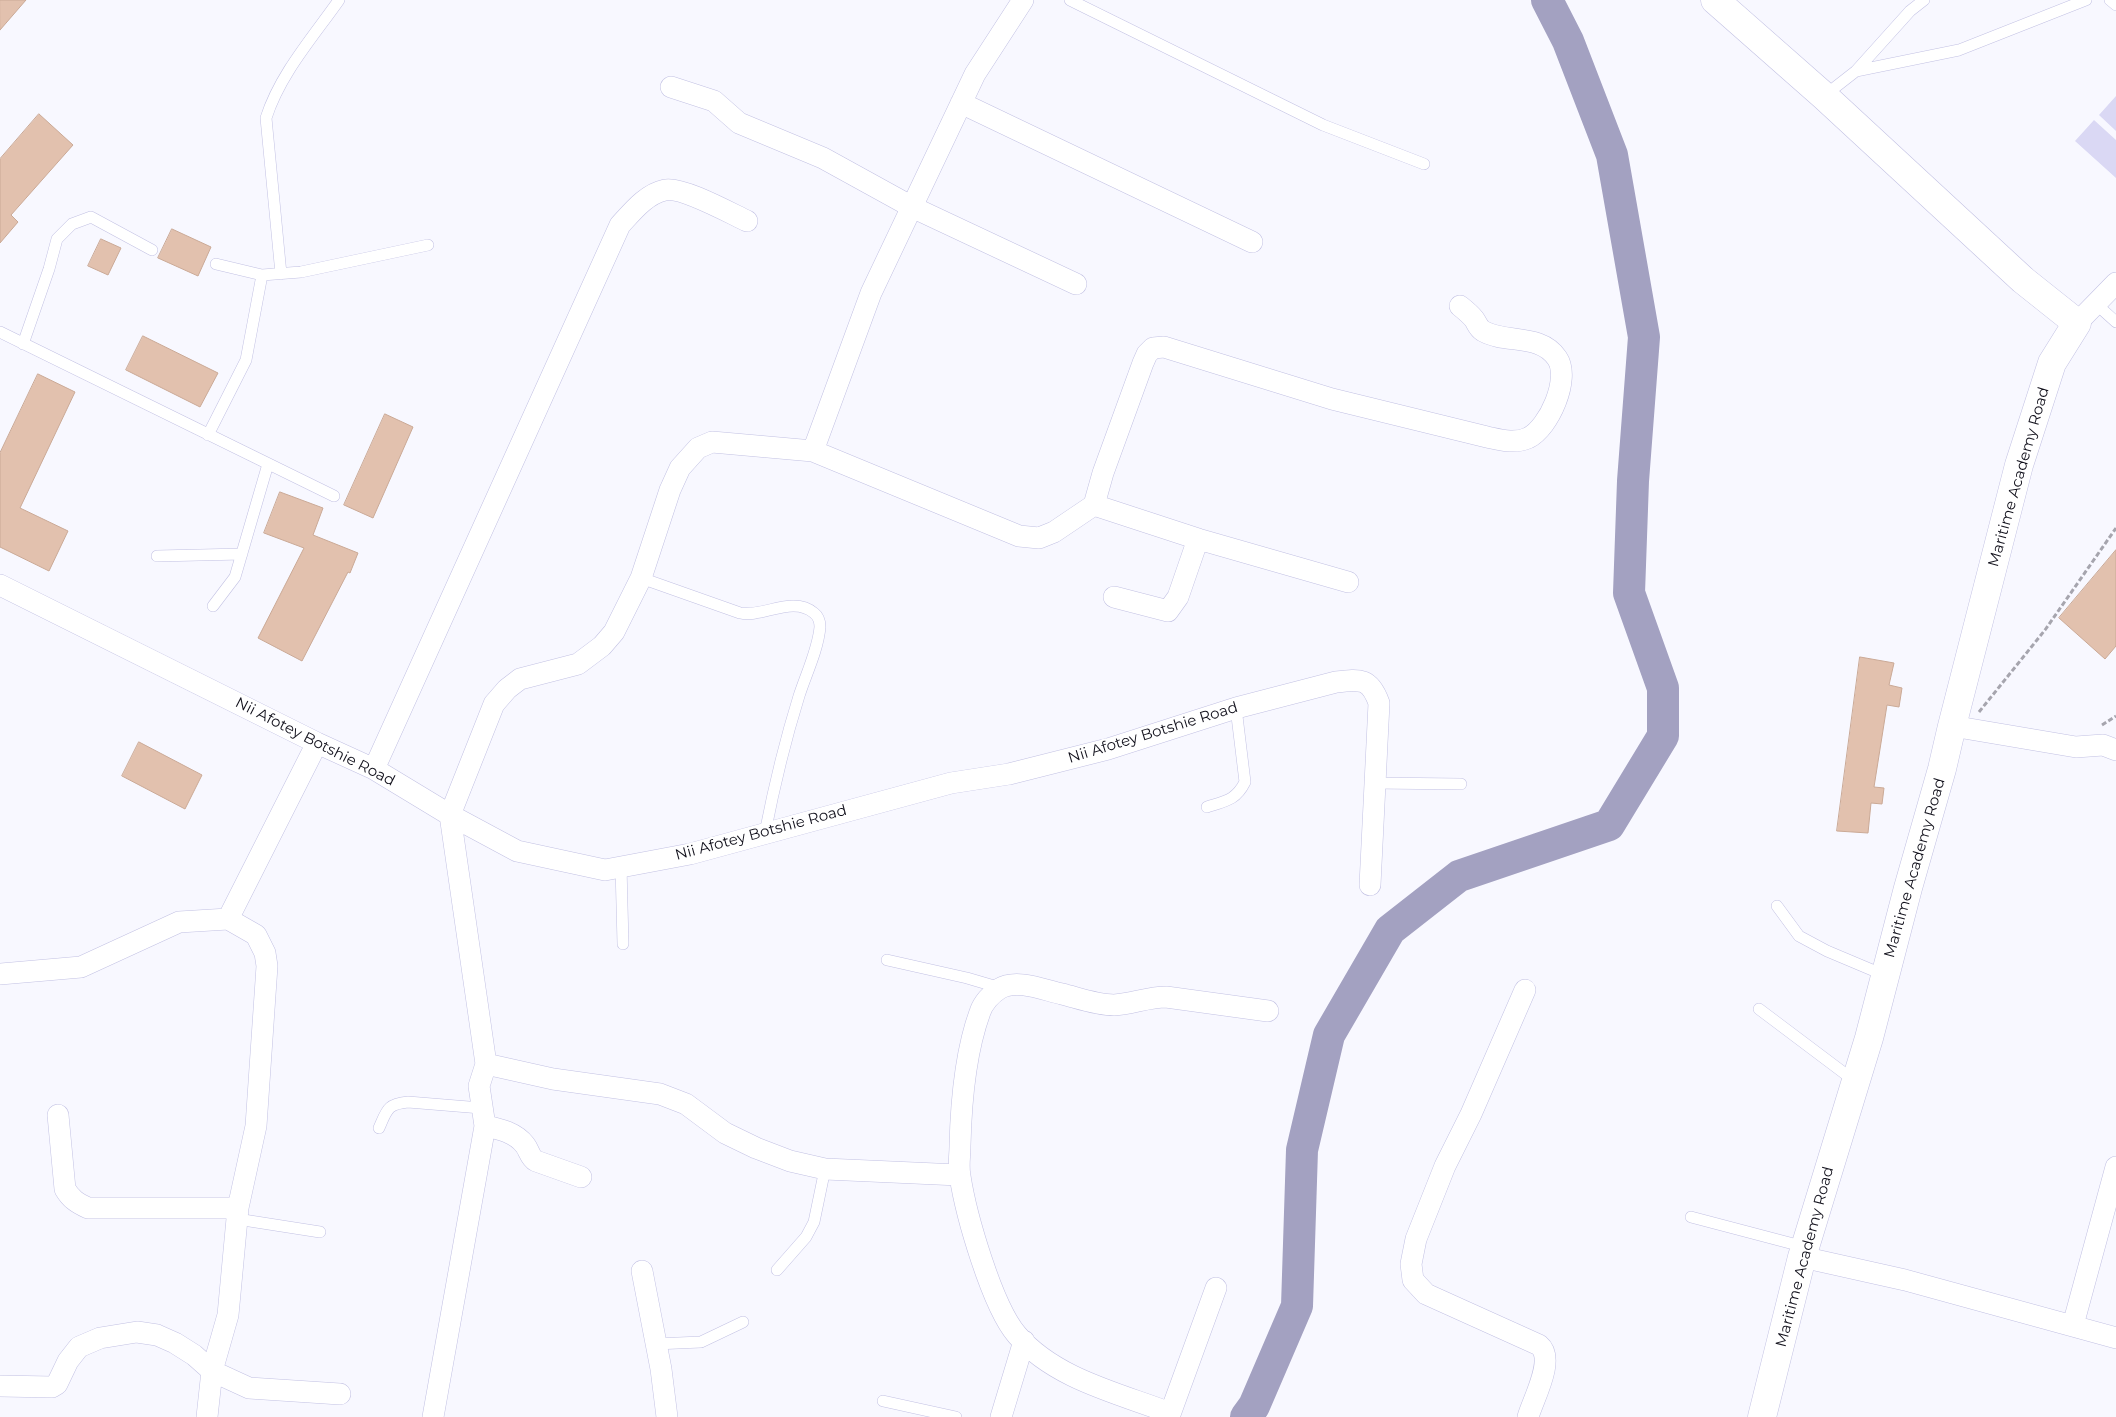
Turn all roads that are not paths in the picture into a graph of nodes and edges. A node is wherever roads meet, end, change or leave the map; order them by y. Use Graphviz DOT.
graph roads {
  1 [pos="339,0"];
  2 [pos="1023,0"];
  3 [pos="1070,0"];
  4 [pos="1715,0"];
  5 [pos="1924,0"];
  6 [pos="2086,0"];
  7 [pos="2110,0"];
  8 [pos="2116,5"];
  9 [pos="1856,71"];
  10 [pos="671,87"];
  11 [pos="1824,96"];
  12 [pos="961,103"];
  13 [pos="1424,164"];
  14 [pos="912,207"];
  15 [pos="747,221"];
  16 [pos="1252,242"];
  17 [pos="428,244"];
  18 [pos="152,250"];
  19 [pos="216,264"];
  20 [pos="281,274"];
  21 [pos="262,275"];
  22 [pos="2116,282"];
  23 [pos="1076,284"];
  24 [pos="2096,304"];
  25 [pos="1460,306"];
  26 [pos="2116,322"];
  27 [pos="2077,323"];
  28 [pos="0,332"];
  29 [pos="23,344"];
  30 [pos="208,435"];
  31 [pos="813,451"];
  32 [pos="268,464"];
  33 [pos="334,496"];
  34 [pos="1094,505"];
  35 [pos="1198,539"];
  36 [pos="242,554"];
  37 [pos="156,556"];
  38 [pos="641,578"];
  39 [pos="1348,582"];
  40 [pos="0,585"];
  41 [pos="1114,597"];
  42 [pos="213,606"];
  43 [pos="1236,708"];
  44 [pos="1959,727"];
  45 [pos="316,742"];
  46 [pos="2116,750"];
  47 [pos="374,769"];
  48 [pos="1375,783"];
  49 [pos="1460,784"];
  50 [pos="1207,807"];
  51 [pos="450,815"];
  52 [pos="765,833"];
  53 [pos="621,866"];
  54 [pos="1370,885"];
  55 [pos="1777,906"];
  56 [pos="228,919"];
  57 [pos="623,944"];
  58 [pos="887,960"];
  59 [pos="0,974"];
  60 [pos="1884,975"];
  61 [pos="1001,988"];
  62 [pos="1525,990"];
  63 [pos="1759,1009"];
  64 [pos="1268,1011"];
  65 [pos="486,1064"];
  66 [pos="1856,1082"];
  67 [pos="58,1115"];
  68 [pos="483,1117"];
  69 [pos="379,1128"];
  70 [pos="2116,1167"];
  71 [pos="825,1169"];
  72 [pos="959,1175"];
  73 [pos="581,1177"];
  74 [pos="238,1214"];
  75 [pos="1691,1217"];
  76 [pos="320,1232"];
  77 [pos="1804,1252"];
  78 [pos="642,1270"];
  79 [pos="777,1270"];
  80 [pos="1216,1288"];
  81 [pos="742,1322"];
  82 [pos="2073,1325"];
  83 [pos="2116,1338"];
  84 [pos="1024,1341"];
  85 [pos="655,1344"];
  86 [pos="212,1371"];
  87 [pos="0,1386"];
  88 [pos="340,1394"];
  89 [pos="883,1401"];
  90 [pos="1170,1415"];
  91 [pos="207,1417"];
  92 [pos="433,1417"];
  93 [pos="667,1417"];
  94 [pos="956,1417"];
  95 [pos="1002,1417"];
  96 [pos="1528,1417"];
  97 [pos="1762,1417"];
  1 -- 20 [label="lane"];
  2 -- 12 [label="street"];
  3 -- 13 [label="lane"];
  4 -- 11 [label="street"];
  5 -- 9 [label="lane"];
  6 -- 9 [label="lane"];
  7 -- 8 [label="lane"];
  9 -- 11 [label="lane"];
  10 -- 14 [label="street"];
  11 -- 27 [label="street"];
  12 -- 14 [label="street"];
  12 -- 16 [label="street"];
  14 -- 23 [label="street"];
  14 -- 31 [label="street"];
  15 -- 47 [label="street"];
  17 -- 20 [label="lane"];
  18 -- 29 [label="lane"];
  19 -- 21 [label="lane"];
  20 -- 21 [label="lane"];
  21 -- 30 [label="lane"];
  22 -- 24 [label="street"];
  24 -- 26 [label="lane"];
  24 -- 27 [label="street"];
  25 -- 34 [label="street"];
  27 -- 44 [label="street, Maritime Academy Road"];
  28 -- 29 [label="lane"];
  29 -- 30 [label="lane"];
  30 -- 32 [label="lane"];
  31 -- 34 [label="street"];
  31 -- 38 [label="street"];
  32 -- 33 [label="lane"];
  32 -- 36 [label="lane"];
  34 -- 35 [label="street"];
  35 -- 39 [label="street"];
  35 -- 41 [label="street"];
  36 -- 37 [label="lane"];
  36 -- 42 [label="lane"];
  38 -- 51 [label="street"];
  38 -- 52 [label="lane"];
  40 -- 45 [label="street, Nii Afotey Botshie Road"];
  43 -- 48 [label="street, Nii Afotey Botshie Road"];
  43 -- 50 [label="lane"];
  43 -- 52 [label="street, Nii Afotey Botshie Road"];
  44 -- 46 [label="street"];
  44 -- 60 [label="street, Maritime Academy Road"];
  45 -- 47 [label="street, Nii Afotey Botshie Road"];
  45 -- 56 [label="street"];
  47 -- 51 [label="street, Nii Afotey Botshie Road"];
  48 -- 49 [label="lane"];
  48 -- 54 [label="street, Nii Afotey Botshie Road"];
  51 -- 53 [label="street, Nii Afotey Botshie Road"];
  51 -- 65 [label="street"];
  52 -- 53 [label="street, Nii Afotey Botshie Road"];
  53 -- 57 [label="lane"];
  55 -- 60 [label="lane"];
  56 -- 59 [label="street"];
  56 -- 74 [label="street"];
  58 -- 61 [label="lane"];
  60 -- 66 [label="street, Maritime Academy Road"];
  61 -- 64 [label="street"];
  61 -- 72 [label="street"];
  62 -- 96 [label="street"];
  63 -- 66 [label="lane"];
  65 -- 68 [label="street"];
  65 -- 71 [label="street"];
  66 -- 77 [label="street, Maritime Academy Road"];
  67 -- 74 [label="street"];
  68 -- 69 [label="lane"];
  68 -- 73 [label="street"];
  68 -- 92 [label="street"];
  70 -- 82 [label="street"];
  71 -- 72 [label="street"];
  71 -- 79 [label="lane"];
  72 -- 84 [label="street"];
  74 -- 76 [label="lane"];
  74 -- 86 [label="street"];
  75 -- 77 [label="lane"];
  77 -- 82 [label="street"];
  77 -- 97 [label="street, Maritime Academy Road"];
  78 -- 85 [label="street"];
  80 -- 90 [label="street"];
  81 -- 85 [label="lane"];
  82 -- 83 [label="street"];
  84 -- 90 [label="street"];
  84 -- 95 [label="street"];
  85 -- 93 [label="street"];
  86 -- 87 [label="street"];
  86 -- 88 [label="street"];
  86 -- 91 [label="street"];
  89 -- 94 [label="lane"];
}
